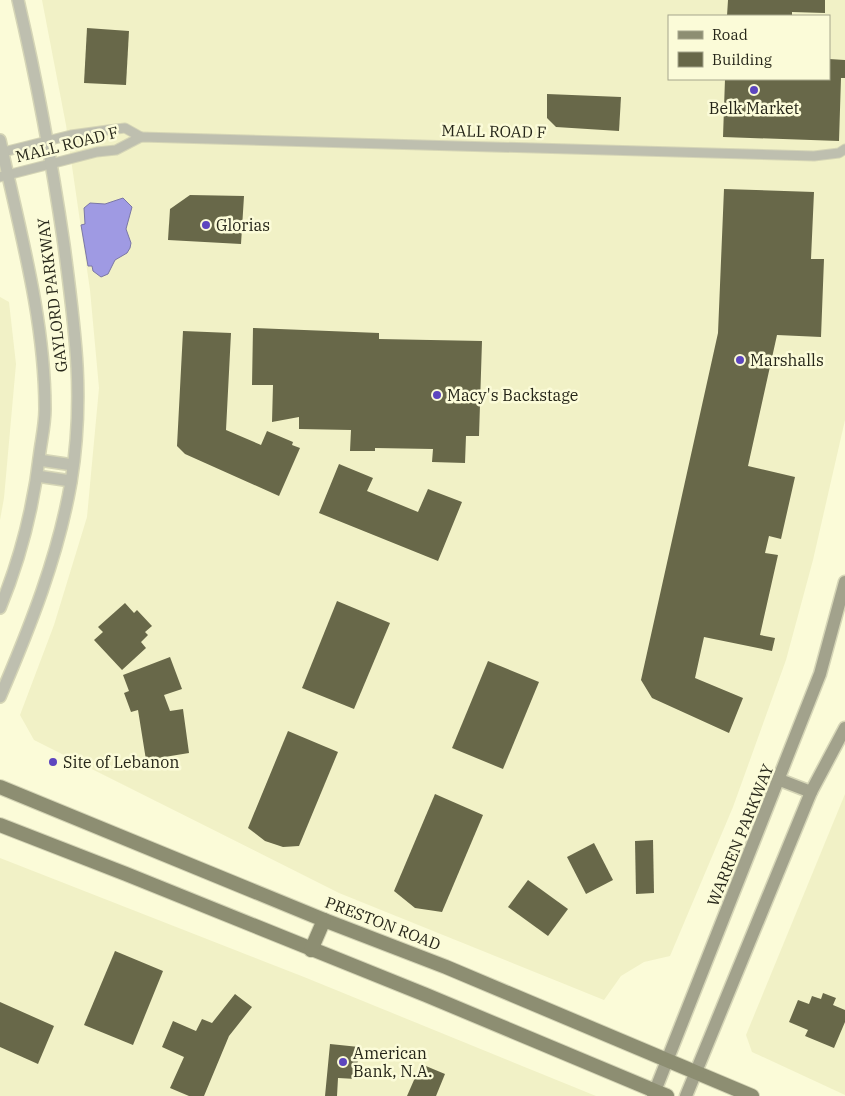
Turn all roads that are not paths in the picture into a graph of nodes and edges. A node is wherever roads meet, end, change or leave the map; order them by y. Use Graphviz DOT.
graph roads {
  1 [pos="18,0"];
  2 [pos="141,137"];
  3 [pos="0,140"];
  4 [pos="47,141"];
  5 [pos="845,149"];
  6 [pos="1,153"];
  7 [pos="51,164"];
  8 [pos="4,176"];
  9 [pos="39,460"];
  10 [pos="73,465"];
  11 [pos="37,476"];
  12 [pos="71,481"];
  13 [pos="845,582"];
  14 [pos="0,608"];
  15 [pos="0,697"];
  16 [pos="845,728"];
  17 [pos="780,780"];
  18 [pos="0,787"];
  19 [pos="811,792"];
  20 [pos="0,825"];
  21 [pos="324,920"];
  22 [pos="312,950"];
  23 [pos="667,1061"];
  24 [pos="695,1072"];
  25 [pos="659,1094"];
  26 [pos="686,1096"];
  27 [pos="752,1096"];
  1 -- 4 [label="street, GAYLORD PARKWAY"];
  2 -- 4 [label="street, MALL ROAD F"];
  2 -- 5 [label="street, MALL ROAD F"];
  2 -- 7 [label="street, MALL ROAD F"];
  3 -- 6 [label="street, GAYLORD PARKWAY"];
  4 -- 6 [label="street, MALL ROAD F"];
  4 -- 7 [label="street, GAYLORD PARKWAY"];
  6 -- 8 [label="street, GAYLORD PARKWAY"];
  7 -- 8 [label="street, MALL ROAD F"];
  7 -- 10 [label="street, GAYLORD PARKWAY"];
  8 -- 9 [label="street, GAYLORD PARKWAY"];
  9 -- 10 [label="street"];
  9 -- 11 [label="street, GAYLORD PARKWAY"];
  10 -- 12 [label="street, GAYLORD PARKWAY"];
  11 -- 12 [label="street"];
  11 -- 14 [label="street, GAYLORD PARKWAY"];
  12 -- 15 [label="street, GAYLORD PARKWAY"];
  13 -- 17 [label="main road, WARREN PARKWAY"];
  16 -- 19 [label="main road"];
  17 -- 19 [label="main road"];
  17 -- 23 [label="main road, WARREN PARKWAY"];
  18 -- 21 [label="main road, PRESTON ROAD"];
  19 -- 24 [label="main road"];
  20 -- 22 [label="main road"];
  21 -- 22 [label="main road"];
  21 -- 23 [label="main road, PRESTON ROAD"];
  22 -- 25 [label="main road"];
  23 -- 24 [label="main road, PRESTON ROAD"];
  23 -- 25 [label="main road, WARREN PARKWAY"];
  24 -- 26 [label="main road"];
  24 -- 27 [label="main road, PRESTON ROAD"];
}
